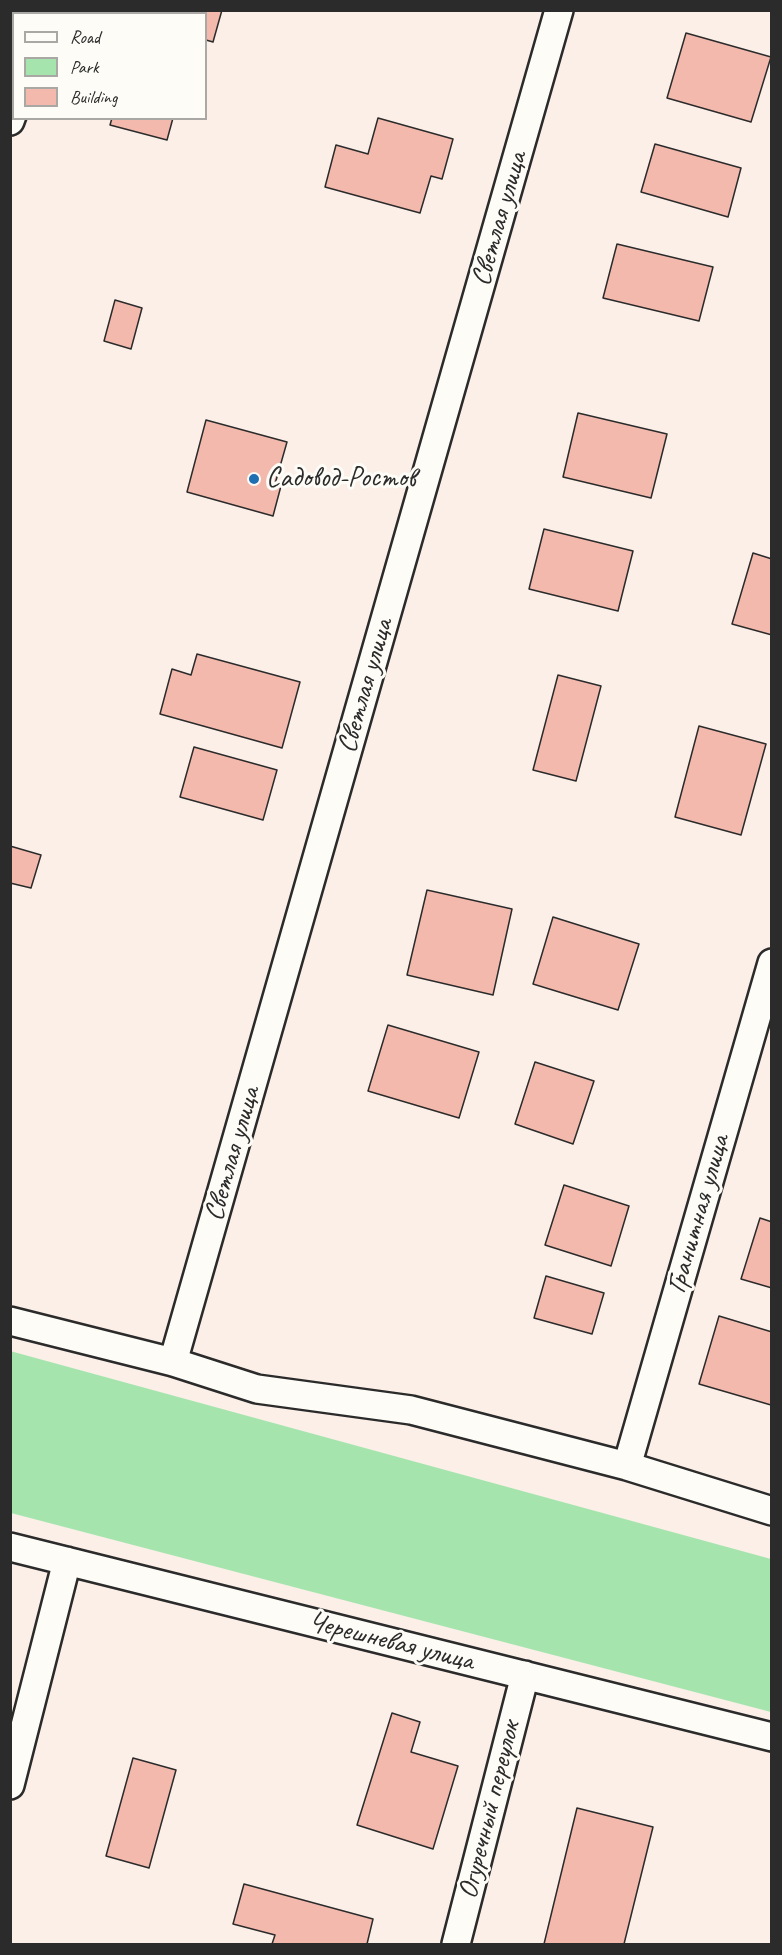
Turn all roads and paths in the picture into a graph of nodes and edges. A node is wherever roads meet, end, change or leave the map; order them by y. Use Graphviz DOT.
graph roads {
  1 [pos="560,10"];
  2 [pos="771,963"];
  3 [pos="10,1321"];
  4 [pos="173,1362"];
  5 [pos="627,1466"];
  6 [pos="771,1511"];
  7 [pos="10,1547"];
  8 [pos="67,1561"];
  9 [pos="525,1675"];
  10 [pos="771,1737"];
  11 [pos="10,1785"];
  12 [pos="456,1944"];
  1 -- 4 [label="street, Светлая улица"];
  2 -- 5 [label="street, Гранитная улица"];
  3 -- 4 [label="street"];
  4 -- 5 [label="street"];
  5 -- 6 [label="street"];
  7 -- 8 [label="street, Черешневая улица"];
  8 -- 9 [label="street, Черешневая улица"];
  8 -- 11 [label="street"];
  9 -- 10 [label="street, Черешневая улица"];
  9 -- 12 [label="street, Огуречный переулок"];
}
